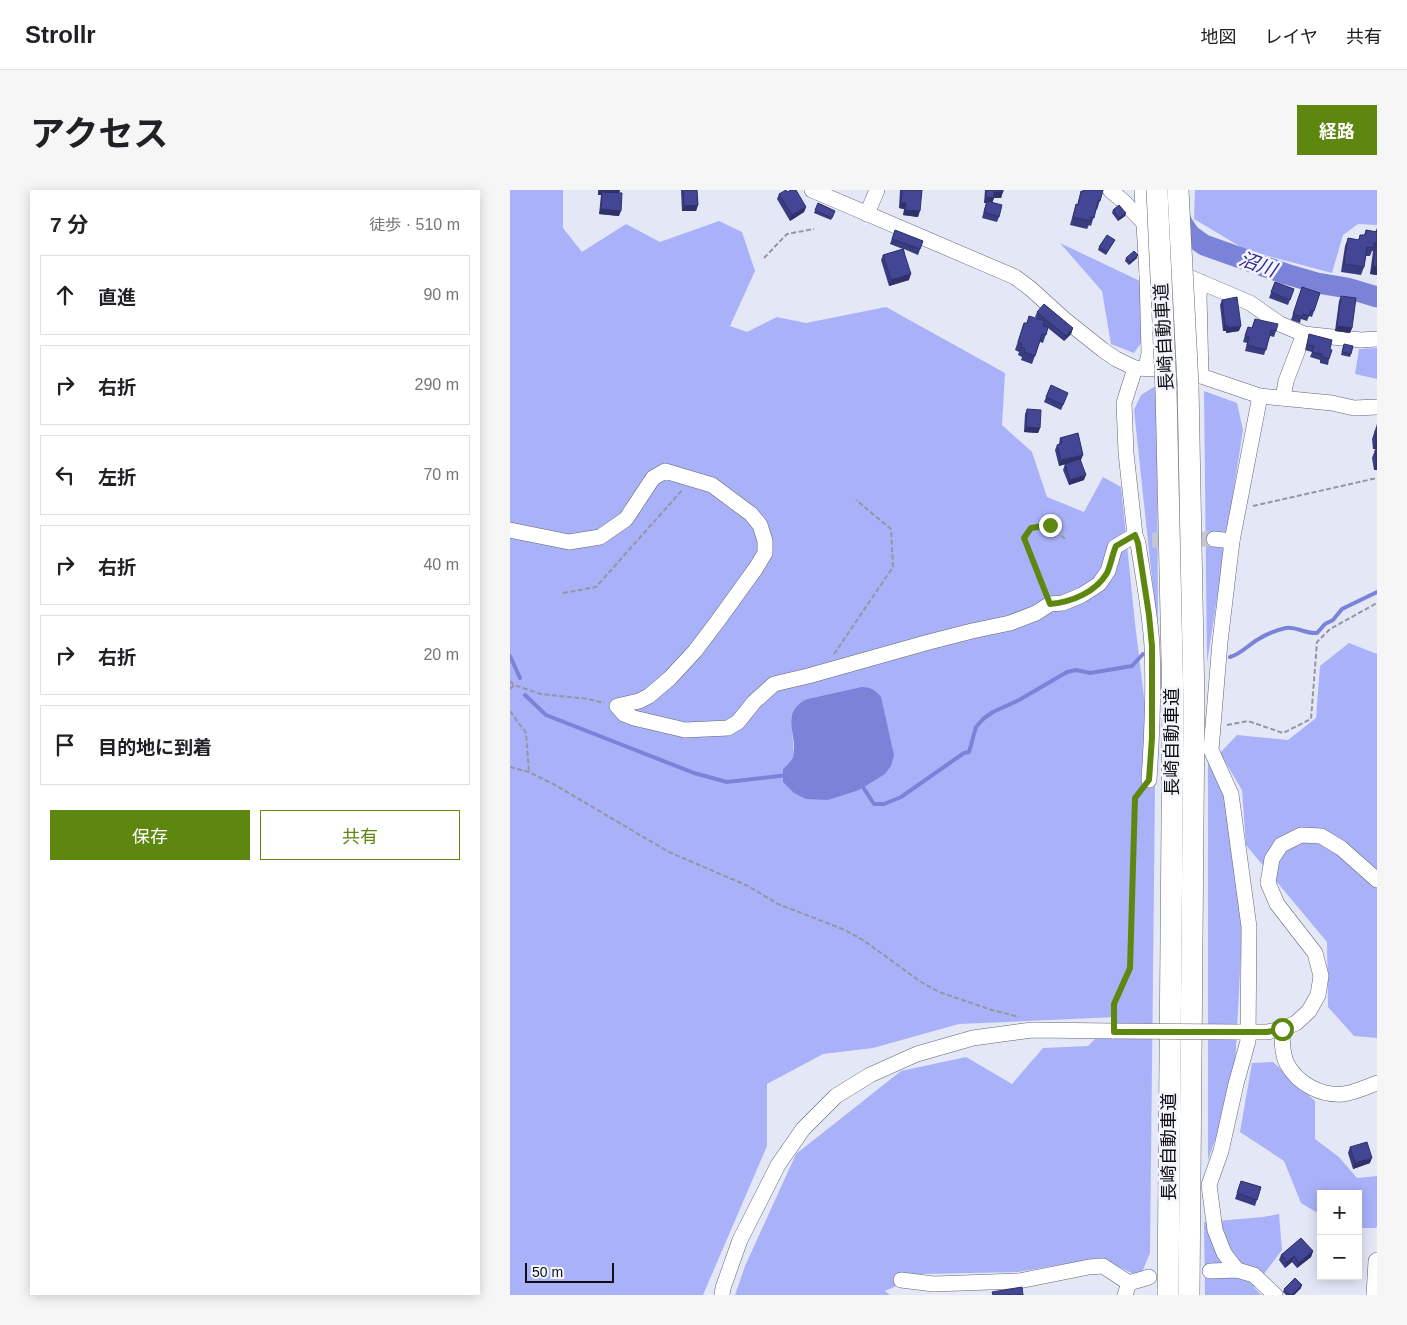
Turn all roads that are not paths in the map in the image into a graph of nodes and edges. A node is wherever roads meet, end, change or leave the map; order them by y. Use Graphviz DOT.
graph roads {
  1 [pos="812,190"];
  2 [pos="877,190"];
  3 [pos="1111,190"];
  4 [pos="1142,190"];
  5 [pos="1157,190"];
  6 [pos="1178,190"];
  7 [pos="867,214"];
  8 [pos="1144,223"];
  9 [pos="1147,274"];
  10 [pos="1201,282"];
  11 [pos="1304,334"];
  12 [pos="1377,339"];
  13 [pos="1141,368"];
  14 [pos="1194,381"];
  15 [pos="1260,396"];
  16 [pos="1283,398"];
  17 [pos="1377,407"];
  18 [pos="510,530"];
  19 [pos="1142,539"];
  20 [pos="1214,539"];
  21 [pos="1232,541"];
  22 [pos="1149,780"];
  23 [pos="1377,880"];
  24 [pos="1282,1029"];
  25 [pos="1243,1032"];
  26 [pos="1377,1083"];
  27 [pos="1377,1260"];
  28 [pos="1237,1270"];
  29 [pos="1210,1271"];
  30 [pos="1149,1277"];
  31 [pos="901,1280"];
  32 [pos="1127,1289"];
  33 [pos="722,1295"];
  34 [pos="1168,1295"];
  35 [pos="1189,1295"];
  36 [pos="1274,1295"];
  37 [pos="1374,1295"];
  1 -- 7 [label="street"];
  2 -- 7 [label="street"];
  3 -- 8 [label="street"];
  4 -- 8 [label="street"];
  5 -- 34 [label="highway, 長崎自動車道, bridge"];
  6 -- 14 [label="highway, 長崎自動車道, bridge"];
  7 -- 13 [label="street"];
  8 -- 9 [label="street"];
  9 -- 10 [label="street"];
  9 -- 13 [label="street"];
  10 -- 11 [label="street"];
  10 -- 14 [label="street"];
  11 -- 12 [label="street"];
  11 -- 16 [label="street"];
  13 -- 14 [label="street"];
  13 -- 19 [label="street"];
  14 -- 15 [label="street"];
  14 -- 35 [label="highway, 長崎自動車道"];
  15 -- 16 [label="street"];
  15 -- 21 [label="street"];
  16 -- 17 [label="street"];
  18 -- 19 [label="street"];
  19 -- 22 [label="street"];
  20 -- 21 [label="street"];
  21 -- 25 [label="street"];
  23 -- 24 [label="street"];
  24 -- 25 [label="street"];
  24 -- 26 [label="street"];
  25 -- 28 [label="street"];
  25 -- 33 [label="street, bridge"];
  27 -- 37 [label="street"];
  28 -- 29 [label="street"];
  28 -- 36 [label="street"];
  30 -- 32 [label="street"];
  31 -- 32 [label="street"];
}
